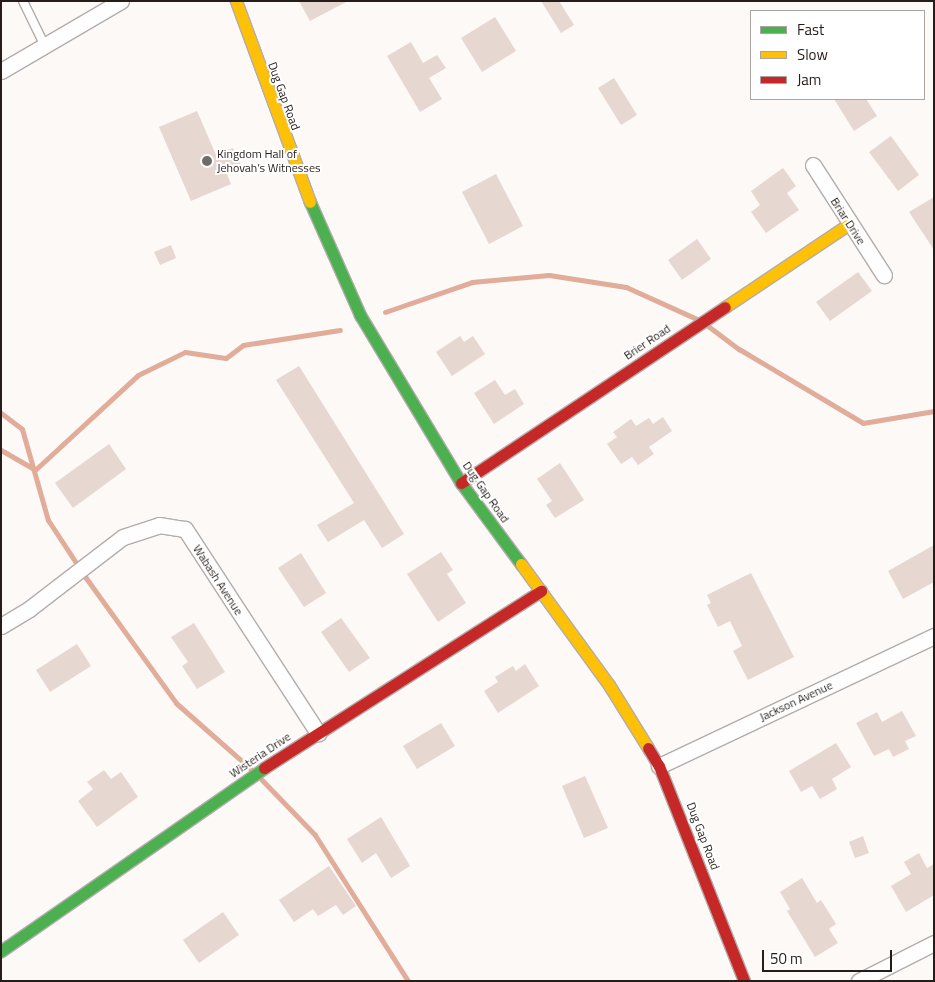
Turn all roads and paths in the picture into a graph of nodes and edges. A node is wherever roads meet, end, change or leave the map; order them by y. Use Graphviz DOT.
graph roads {
  1 [pos="24,1"];
  2 [pos="120,1"];
  3 [pos="236,1"];
  4 [pos="44,44"];
  5 [pos="1,71"];
  6 [pos="813,165"];
  7 [pos="849,224"];
  8 [pos="884,275"];
  9 [pos="461,483"];
  10 [pos="541,591"];
  11 [pos="1,626"];
  12 [pos="934,636"];
  13 [pos="318,734"];
  14 [pos="659,766"];
  15 [pos="934,943"];
  16 [pos="1,951"];
  17 [pos="744,981"];
  18 [pos="859,981"];
  1 -- 4 [label="lane"];
  2 -- 4 [label="street"];
  3 -- 9 [label="street, Dug Gap Road"];
  4 -- 5 [label="street"];
  6 -- 7 [label="street, Briar Drive"];
  7 -- 8 [label="street, Briar Drive"];
  7 -- 9 [label="street, Brier Road"];
  9 -- 10 [label="street, Dug Gap Road"];
  10 -- 13 [label="street, Wisteria Drive"];
  10 -- 14 [label="street, Dug Gap Road"];
  11 -- 13 [label="street, Wabash Avenue"];
  12 -- 14 [label="street, Jackson Avenue"];
  13 -- 16 [label="street, Wisteria Drive"];
  14 -- 17 [label="street, Dug Gap Road"];
  15 -- 18 [label="street"];
}
